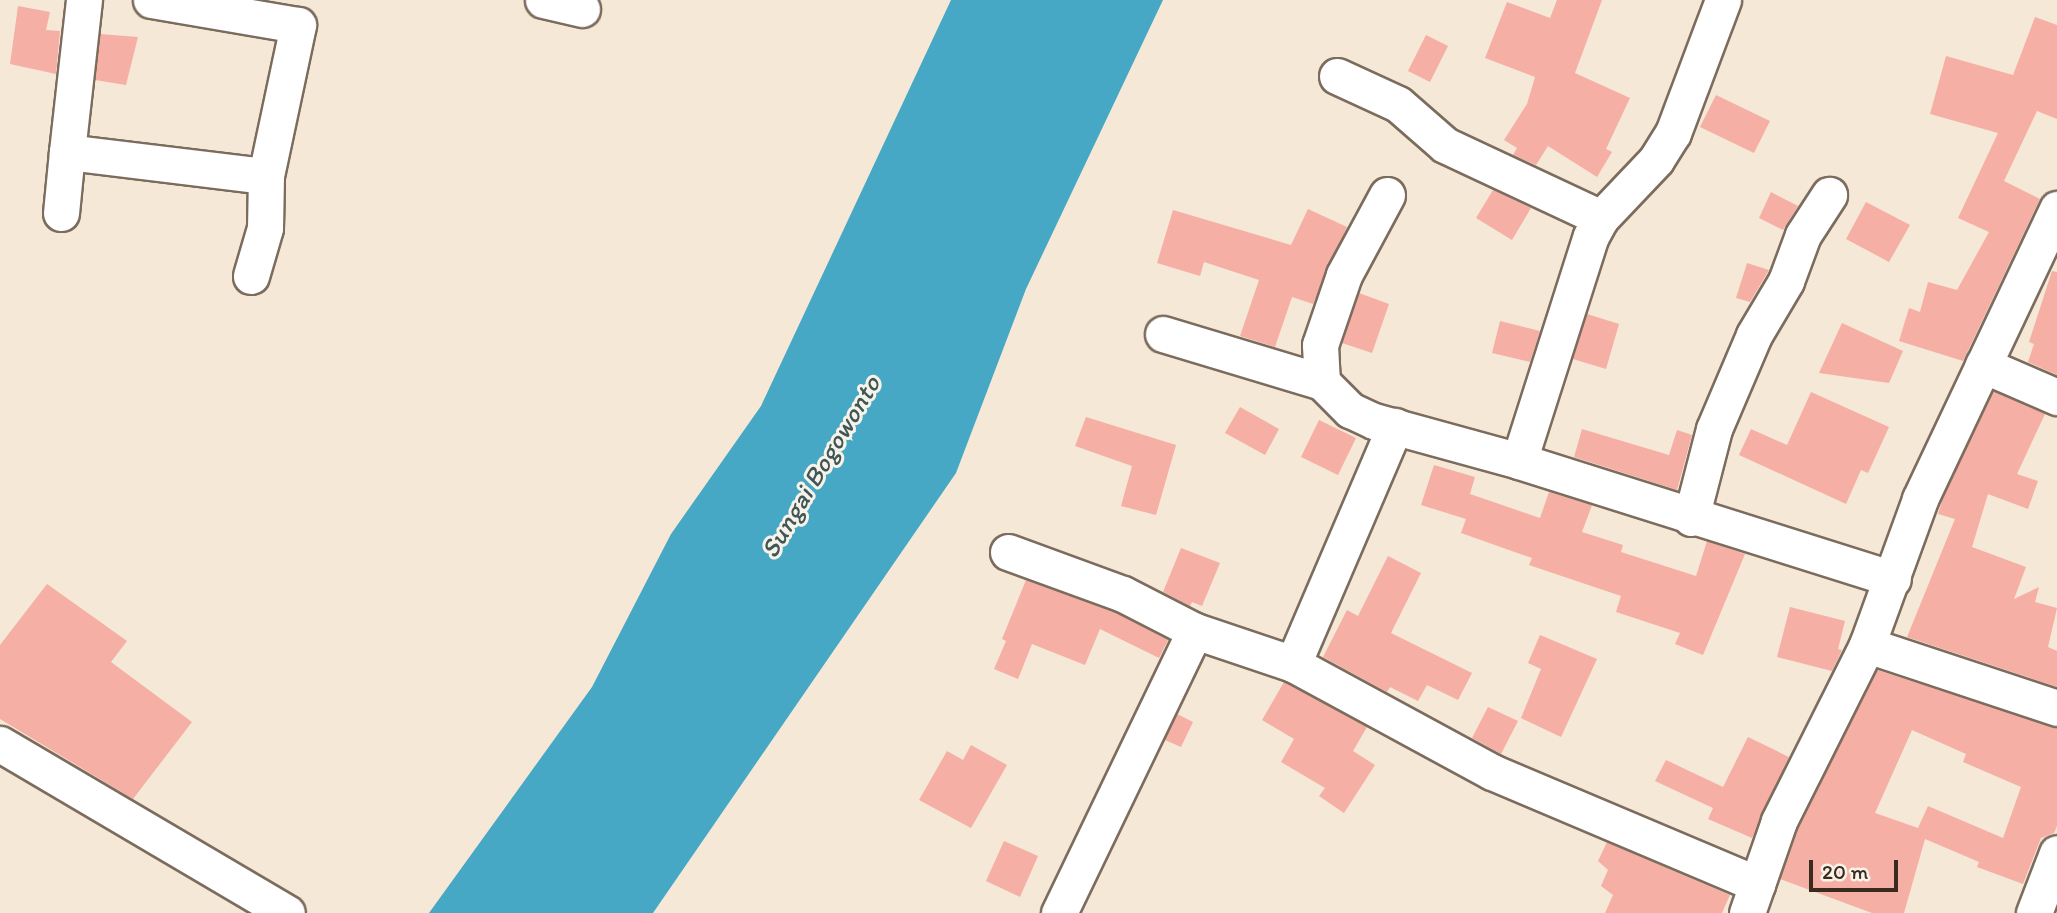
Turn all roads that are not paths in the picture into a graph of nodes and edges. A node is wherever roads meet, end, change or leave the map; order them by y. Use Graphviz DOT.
graph roads {
  1 [pos="84,0"];
  2 [pos="151,0"];
  3 [pos="1723,0"];
  4 [pos="1337,76"];
  5 [pos="67,152"];
  6 [pos="265,176"];
  7 [pos="1387,195"];
  8 [pos="1829,195"];
  9 [pos="2057,209"];
  10 [pos="61,213"];
  11 [pos="1601,218"];
  12 [pos="251,276"];
  13 [pos="1163,334"];
  14 [pos="1983,365"];
  15 [pos="1322,382"];
  16 [pos="2057,397"];
  17 [pos="1395,426"];
  18 [pos="1519,461"];
  19 [pos="1691,518"];
  20 [pos="1007,552"];
  21 [pos="1893,579"];
  22 [pos="1195,631"];
  23 [pos="1867,645"];
  24 [pos="1293,664"];
  25 [pos="2057,708"];
  26 [pos="0,744"];
  27 [pos="2057,853"];
  28 [pos="1752,898"];
  29 [pos="287,913"];
  30 [pos="1059,913"];
  31 [pos="2034,913"];
  1 -- 5 [label="street"];
  2 -- 6 [label="street"];
  3 -- 11 [label="street"];
  4 -- 11 [label="street"];
  5 -- 6 [label="street"];
  5 -- 10 [label="street"];
  6 -- 12 [label="street"];
  7 -- 15 [label="street"];
  8 -- 19 [label="street"];
  9 -- 14 [label="street"];
  11 -- 18 [label="street"];
  13 -- 15 [label="street"];
  14 -- 16 [label="street"];
  14 -- 21 [label="street"];
  15 -- 17 [label="street"];
  17 -- 18 [label="street"];
  17 -- 24 [label="street"];
  18 -- 19 [label="street"];
  19 -- 21 [label="street"];
  20 -- 22 [label="street"];
  21 -- 23 [label="street"];
  22 -- 24 [label="street"];
  22 -- 30 [label="street"];
  23 -- 25 [label="street"];
  23 -- 28 [label="street"];
  24 -- 28 [label="street"];
  26 -- 29 [label="street"];
  27 -- 31 [label="street"];
}
